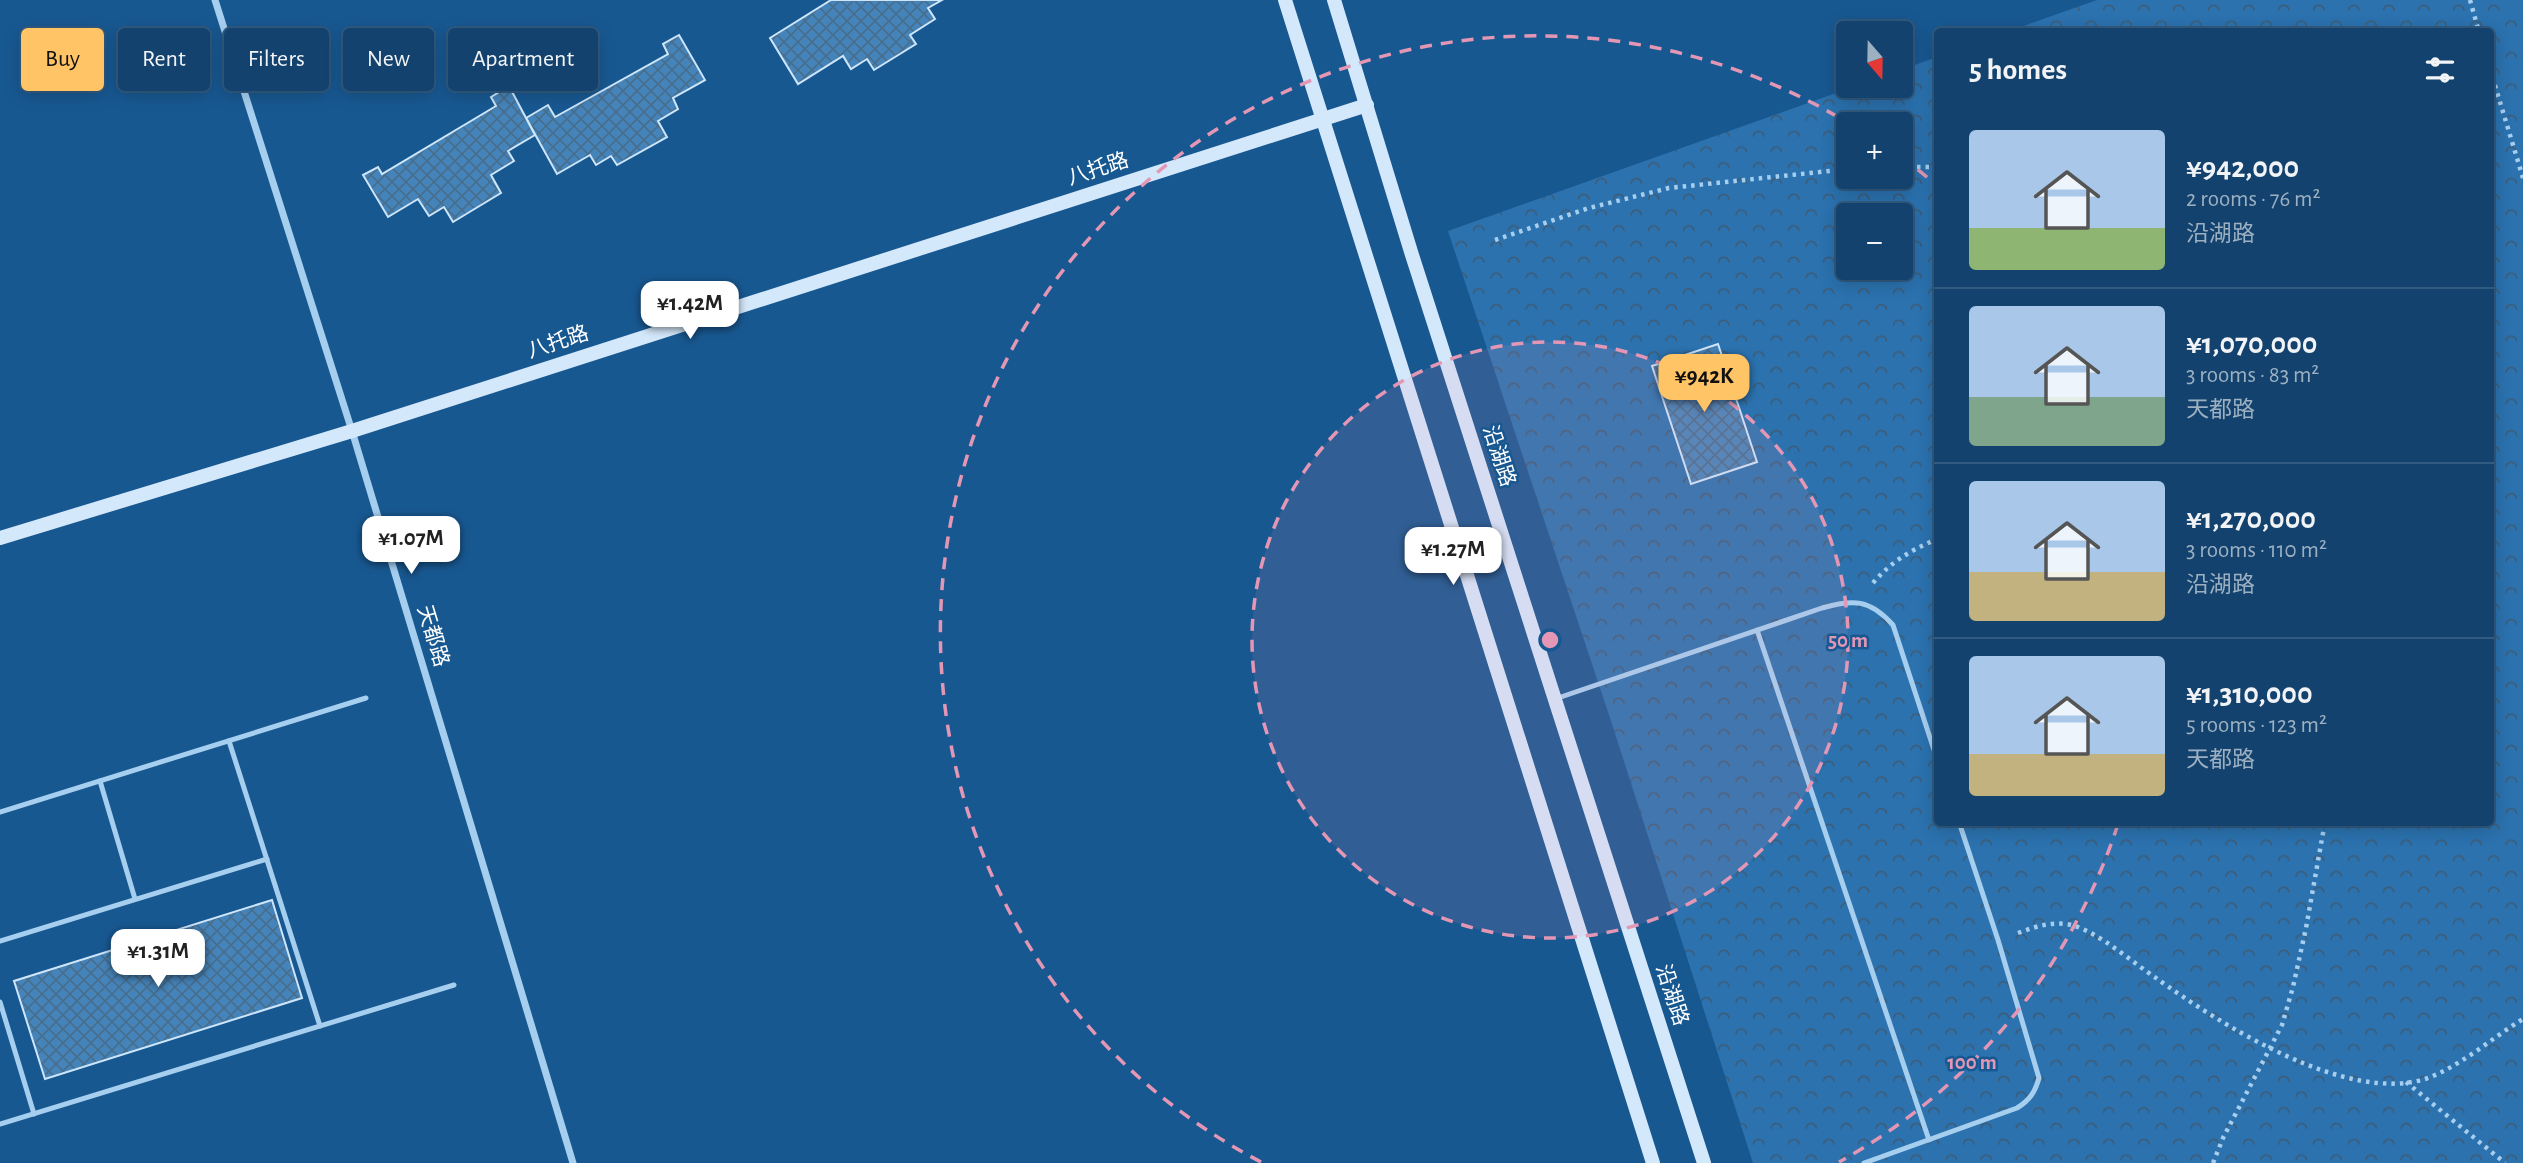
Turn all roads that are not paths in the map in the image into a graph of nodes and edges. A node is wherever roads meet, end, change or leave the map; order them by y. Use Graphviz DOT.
graph roads {
  1 [pos="215,0"];
  2 [pos="1285,0"];
  3 [pos="1334,0"];
  4 [pos="1367,105"];
  5 [pos="1323,119"];
  6 [pos="352,430"];
  7 [pos="0,538"];
  8 [pos="1757,630"];
  9 [pos="366,698"];
  10 [pos="1555,699"];
  11 [pos="229,741"];
  12 [pos="1934,750"];
  13 [pos="100,781"];
  14 [pos="0,812"];
  15 [pos="1959,826"];
  16 [pos="267,859"];
  17 [pos="135,899"];
  18 [pos="0,941"];
  19 [pos="454,985"];
  20 [pos="0,1002"];
  21 [pos="320,1026"];
  22 [pos="34,1114"];
  23 [pos="0,1124"];
  24 [pos="1929,1140"];
  25 [pos="573,1163"];
  26 [pos="1653,1163"];
  27 [pos="1704,1163"];
  28 [pos="1864,1163"];
  1 -- 6 [label="street, 天都路"];
  2 -- 5 [label="main road"];
  3 -- 4 [label="main road, 沿湖路"];
  4 -- 5 [label="main road, 八托路"];
  4 -- 10 [label="main road, 沿湖路"];
  5 -- 6 [label="main road, 八托路"];
  5 -- 26 [label="main road"];
  6 -- 7 [label="main road, 八托路"];
  6 -- 25 [label="street, 天都路"];
  8 -- 10 [label="lane"];
  8 -- 12 [label="lane"];
  8 -- 24 [label="lane"];
  9 -- 11 [label="lane"];
  10 -- 27 [label="main road, 沿湖路"];
  11 -- 13 [label="lane"];
  11 -- 16 [label="lane"];
  13 -- 14 [label="lane"];
  13 -- 17 [label="lane"];
  15 -- 24 [label="lane"];
  16 -- 17 [label="lane"];
  16 -- 21 [label="lane"];
  17 -- 18 [label="lane"];
  19 -- 21 [label="lane"];
  20 -- 22 [label="lane"];
  21 -- 22 [label="lane"];
  22 -- 23 [label="lane"];
  24 -- 28 [label="lane"];
}
